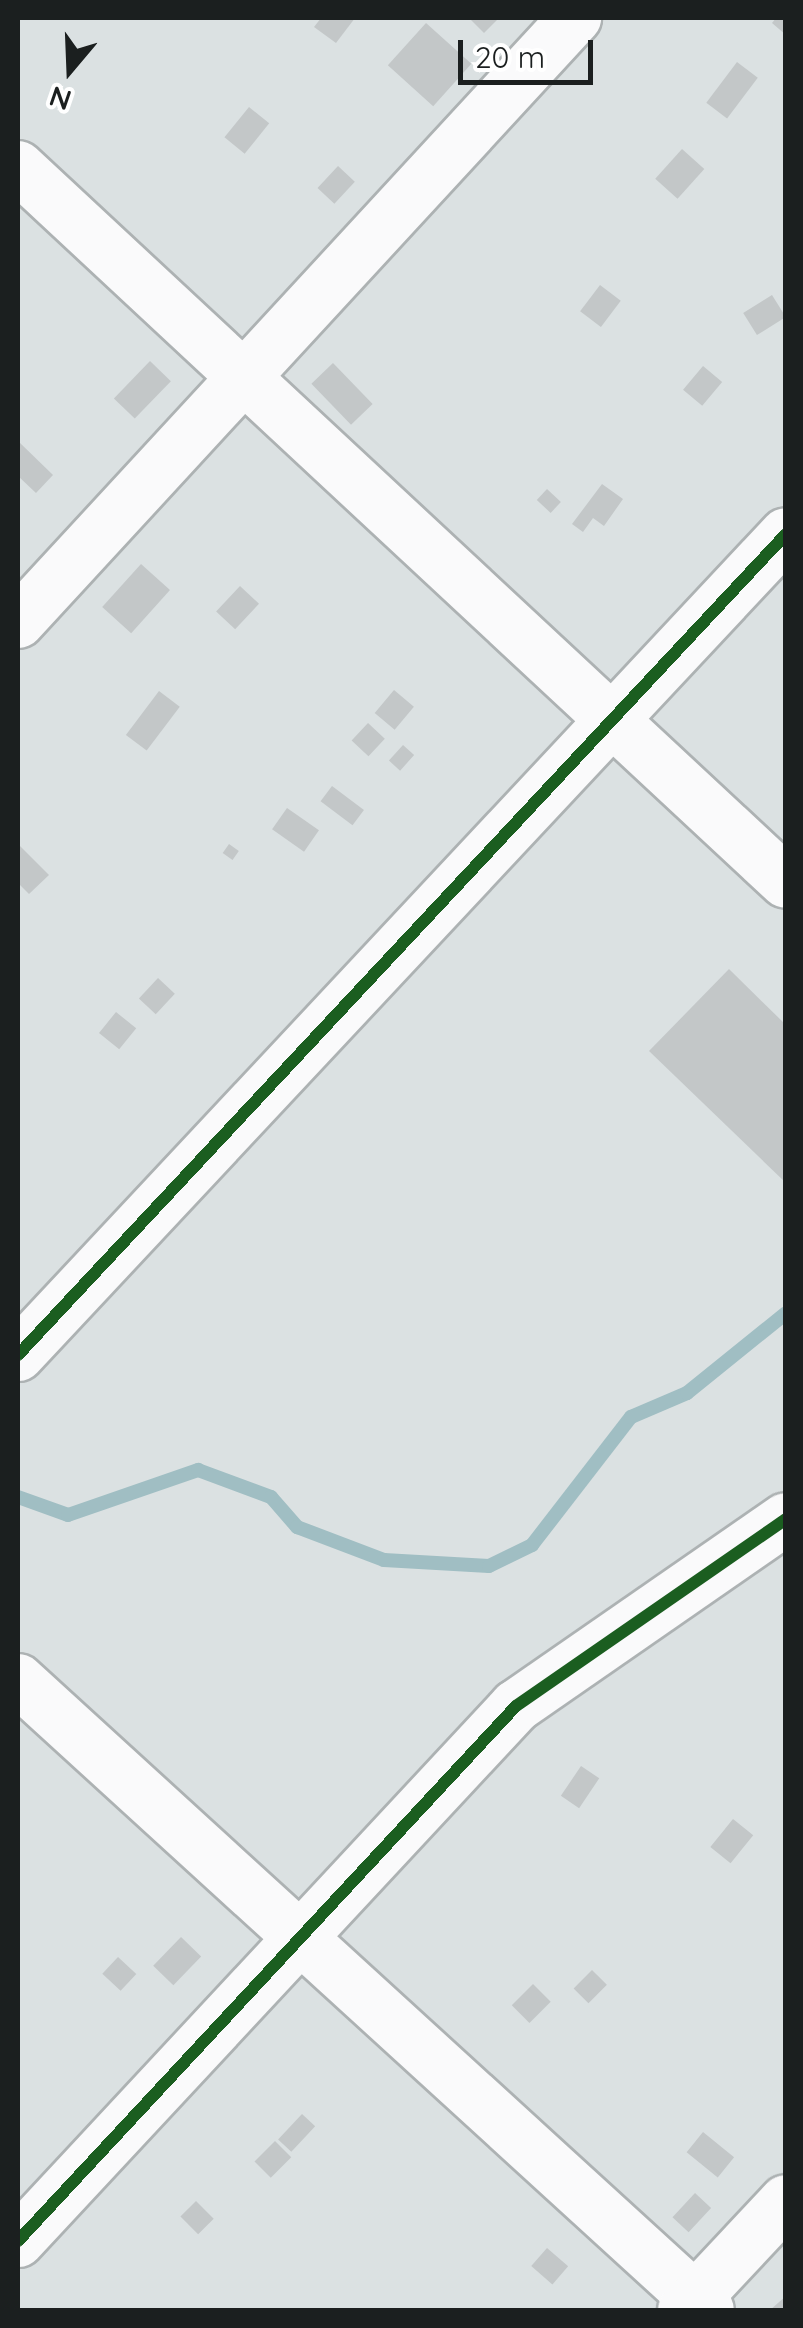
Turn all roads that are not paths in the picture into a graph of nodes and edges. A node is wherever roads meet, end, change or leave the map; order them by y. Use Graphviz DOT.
graph roads {
  1 [pos="575,18"];
  2 [pos="18,168"];
  3 [pos="240,378"];
  4 [pos="786,534"];
  5 [pos="18,622"];
  6 [pos="614,722"];
  7 [pos="786,882"];
  8 [pos="18,1355"];
  9 [pos="786,1519"];
  10 [pos="18,1680"];
  11 [pos="296,1940"];
  12 [pos="786,2201"];
  13 [pos="18,2241"];
  14 [pos="695,2306"];
  1 -- 3 [label="street"];
  2 -- 3 [label="street"];
  3 -- 5 [label="street"];
  3 -- 6 [label="street"];
  4 -- 6 [label="street"];
  6 -- 7 [label="street"];
  6 -- 8 [label="street"];
  9 -- 11 [label="street"];
  10 -- 11 [label="street"];
  11 -- 13 [label="street"];
  11 -- 14 [label="street"];
  12 -- 14 [label="street"];
}
